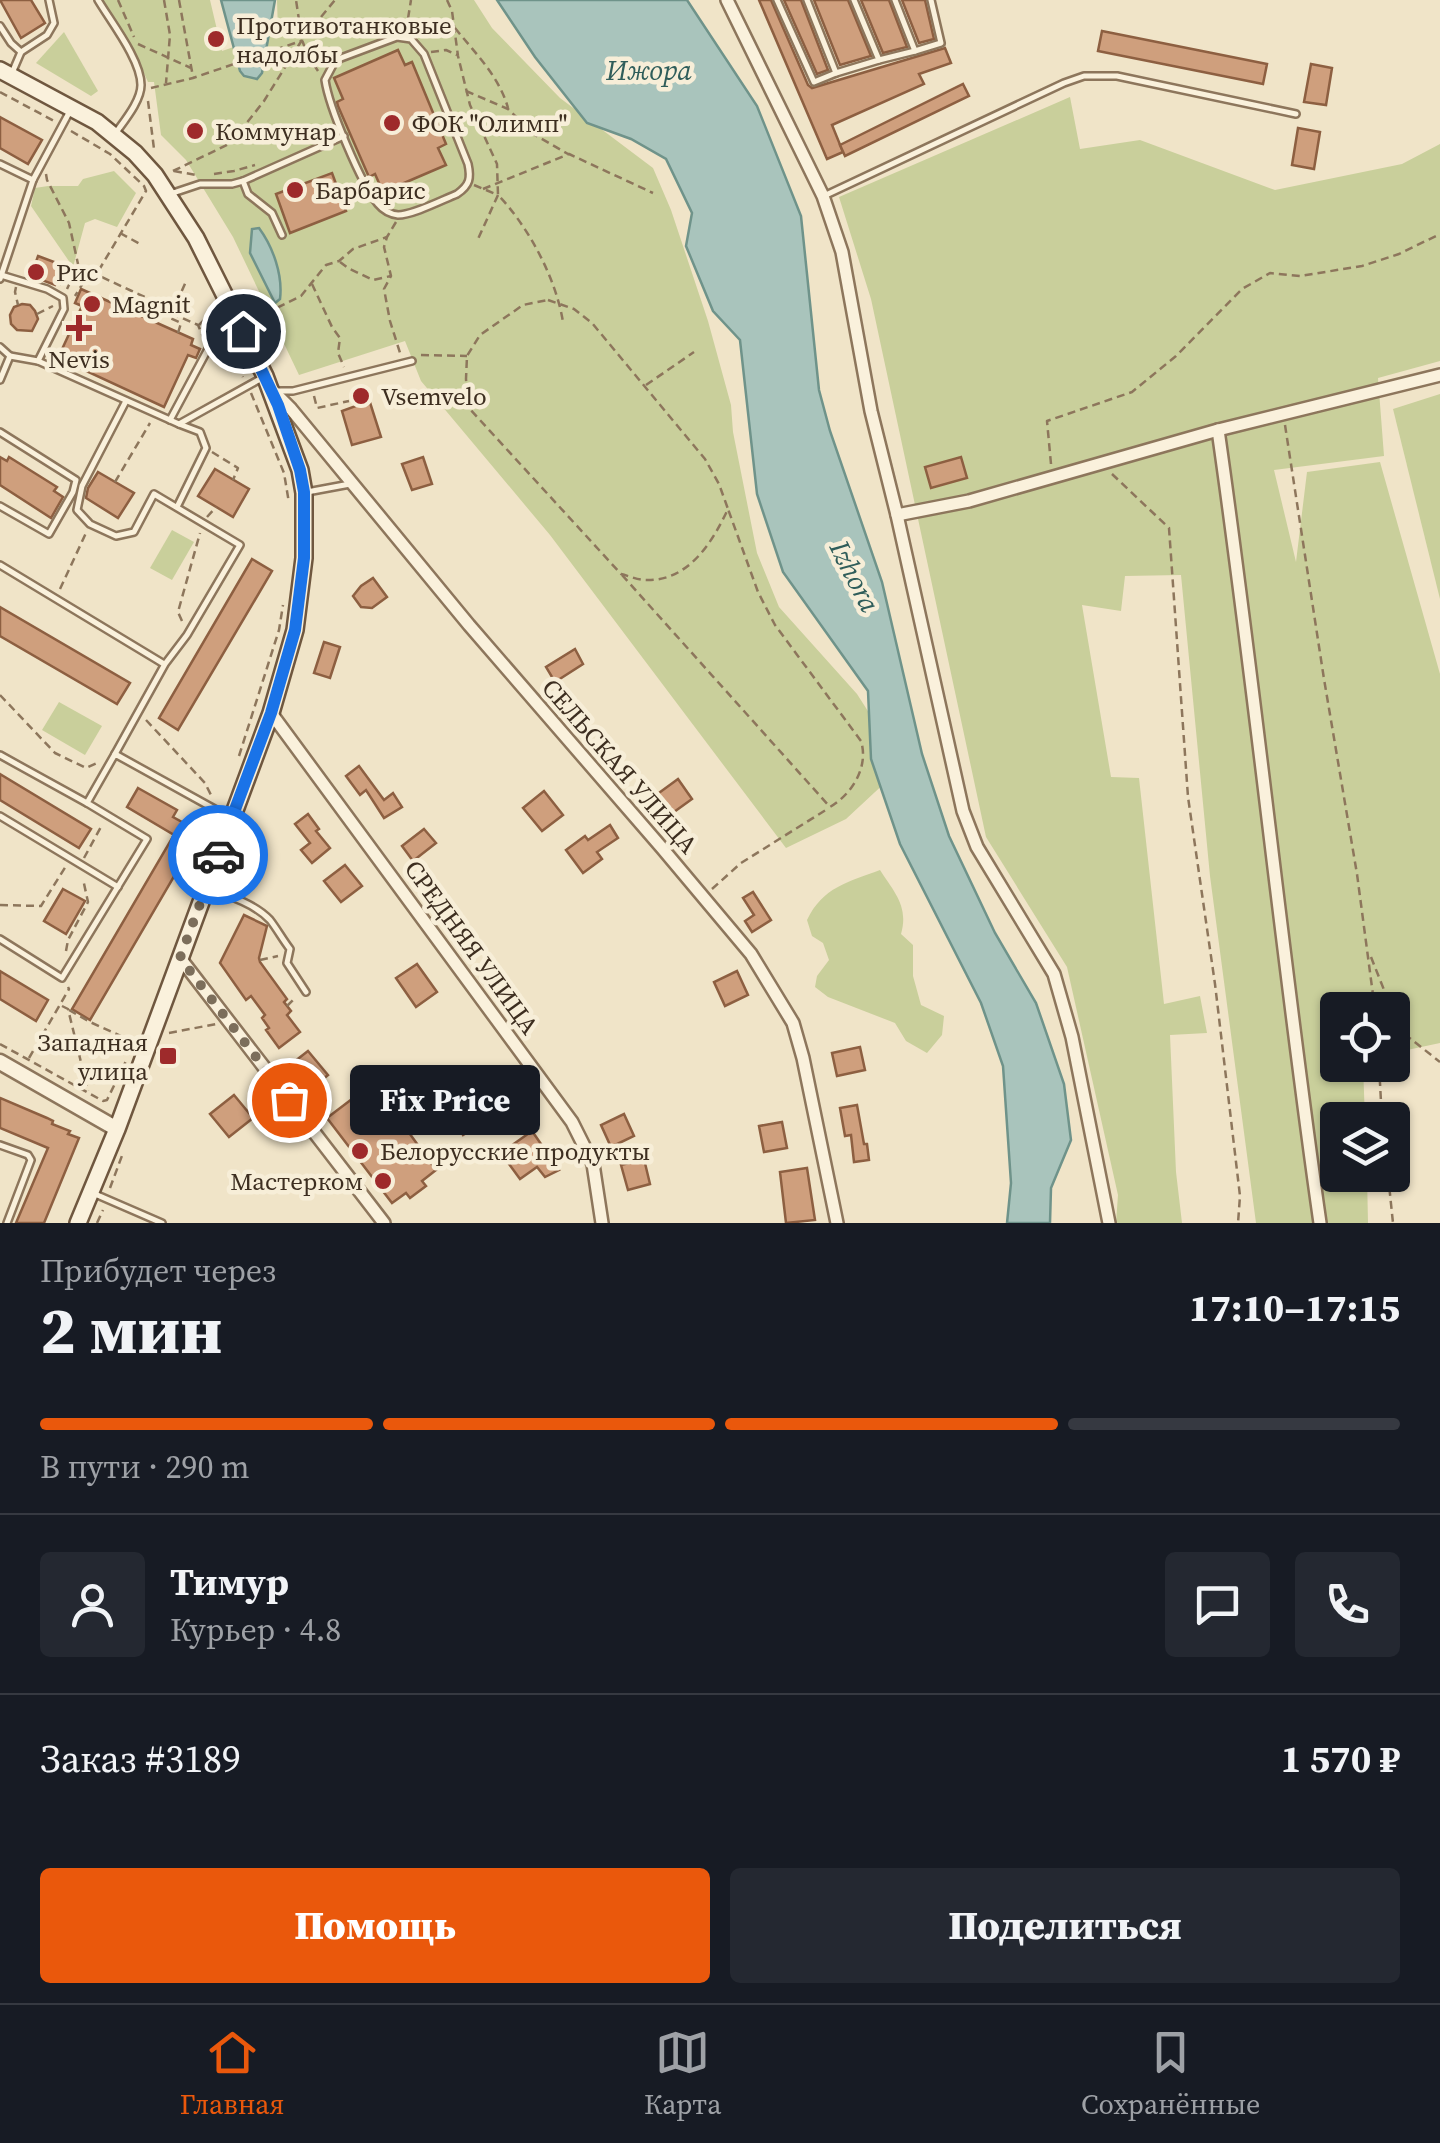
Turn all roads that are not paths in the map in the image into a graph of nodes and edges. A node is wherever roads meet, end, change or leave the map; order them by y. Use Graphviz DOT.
graph roads {
  1 [pos="98,0"];
  2 [pos="726,0"];
  3 [pos="777,0"];
  4 [pos="807,0"];
  5 [pos="854,0"];
  6 [pos="894,0"];
  7 [pos="931,0"];
  8 [pos="51,1"];
  9 [pos="0,26"];
  10 [pos="915,51"];
  11 [pos="21,52"];
  12 [pos="879,60"];
  13 [pos="5,73"];
  14 [pos="836,73"];
  15 [pos="72,108"];
  16 [pos="1296,114"];
  17 [pos="114,135"];
  18 [pos="344,136"];
  19 [pos="0,164"];
  20 [pos="33,180"];
  21 [pos="242,181"];
  22 [pos="168,194"];
  23 [pos="823,196"];
  24 [pos="282,235"];
  25 [pos="1,277"];
  26 [pos="0,347"];
  27 [pos="210,350"];
  28 [pos="10,356"];
  29 [pos="38,361"];
  30 [pos="412,361"];
  31 [pos="1440,375"];
  32 [pos="0,380"];
  33 [pos="268,383"];
  34 [pos="126,401"];
  35 [pos="170,420"];
  36 [pos="179,424"];
  37 [pos="1218,430"];
  38 [pos="0,432"];
  39 [pos="353,484"];
  40 [pos="304,492"];
  41 [pos="0,506"];
  42 [pos="177,507"];
  43 [pos="897,515"];
  44 [pos="0,564"];
  45 [pos="165,664"];
  46 [pos="271,713"];
  47 [pos="114,754"];
  48 [pos="0,755"];
  49 [pos="86,803"];
  50 [pos="225,815"];
  51 [pos="0,816"];
  52 [pos="118,887"];
  53 [pos="206,888"];
  54 [pos="0,939"];
  55 [pos="180,958"];
  56 [pos="305,991"];
  57 [pos="0,1062"];
  58 [pos="117,1130"];
  59 [pos="0,1146"];
  60 [pos="99,1196"];
  61 [pos="6,1223"];
  62 [pos="78,1223"];
  63 [pos="162,1223"];
  64 [pos="384,1223"];
  65 [pos="602,1223"];
  66 [pos="837,1223"];
  67 [pos="1109,1223"];
  68 [pos="1320,1223"];
  1 -- 17 [label="lane"];
  2 -- 23 [label="street"];
  3 -- 14 [label="lane"];
  4 -- 14 [label="lane"];
  5 -- 12 [label="lane"];
  6 -- 10 [label="lane"];
  7 -- 10 [label="lane"];
  8 -- 11 [label="lane"];
  9 -- 11 [label="lane"];
  10 -- 12 [label="lane"];
  11 -- 13 [label="lane"];
  12 -- 14 [label="lane"];
  13 -- 15 [label="main road"];
  15 -- 17 [label="main road"];
  15 -- 20 [label="lane"];
  16 -- 23 [label="lane"];
  17 -- 22 [label="main road"];
  18 -- 18 [label="lane"];
  18 -- 21 [label="lane"];
  19 -- 20 [label="lane"];
  20 -- 25 [label="lane"];
  21 -- 22 [label="lane"];
  21 -- 24 [label="lane"];
  22 -- 33 [label="main road"];
  23 -- 43 [label="street"];
  25 -- 29 [label="lane"];
  26 -- 28 [label="lane"];
  27 -- 35 [label="lane"];
  28 -- 29 [label="lane"];
  28 -- 32 [label="lane"];
  29 -- 34 [label="lane"];
  30 -- 33 [label="lane"];
  31 -- 37 [label="street"];
  33 -- 36 [label="lane"];
  33 -- 39 [label="street, СЕЛЬСКАЯ УЛИЦА"];
  33 -- 40 [label="main road"];
  34 -- 35 [label="lane"];
  34 -- 42 [label="lane"];
  35 -- 36 [label="lane"];
  36 -- 42 [label="lane"];
  37 -- 43 [label="street"];
  37 -- 68 [label="street"];
  38 -- 41 [label="lane"];
  39 -- 40 [label="lane"];
  39 -- 66 [label="street, СЕЛЬСКАЯ УЛИЦА"];
  40 -- 46 [label="main road"];
  42 -- 45 [label="lane"];
  43 -- 67 [label="street"];
  44 -- 45 [label="lane"];
  45 -- 47 [label="lane"];
  46 -- 50 [label="main road"];
  46 -- 65 [label="street, СРЕДНЯЯ УЛИЦА"];
  47 -- 49 [label="lane"];
  47 -- 50 [label="lane"];
  48 -- 49 [label="lane"];
  49 -- 52 [label="lane"];
  50 -- 53 [label="main road"];
  51 -- 52 [label="lane"];
  52 -- 54 [label="lane"];
  53 -- 55 [label="main road"];
  53 -- 56 [label="lane"];
  55 -- 58 [label="main road"];
  55 -- 64 [label="street"];
  57 -- 58 [label="street"];
  58 -- 60 [label="main road"];
  59 -- 61 [label="lane"];
  60 -- 62 [label="main road"];
  60 -- 63 [label="lane"];
}
